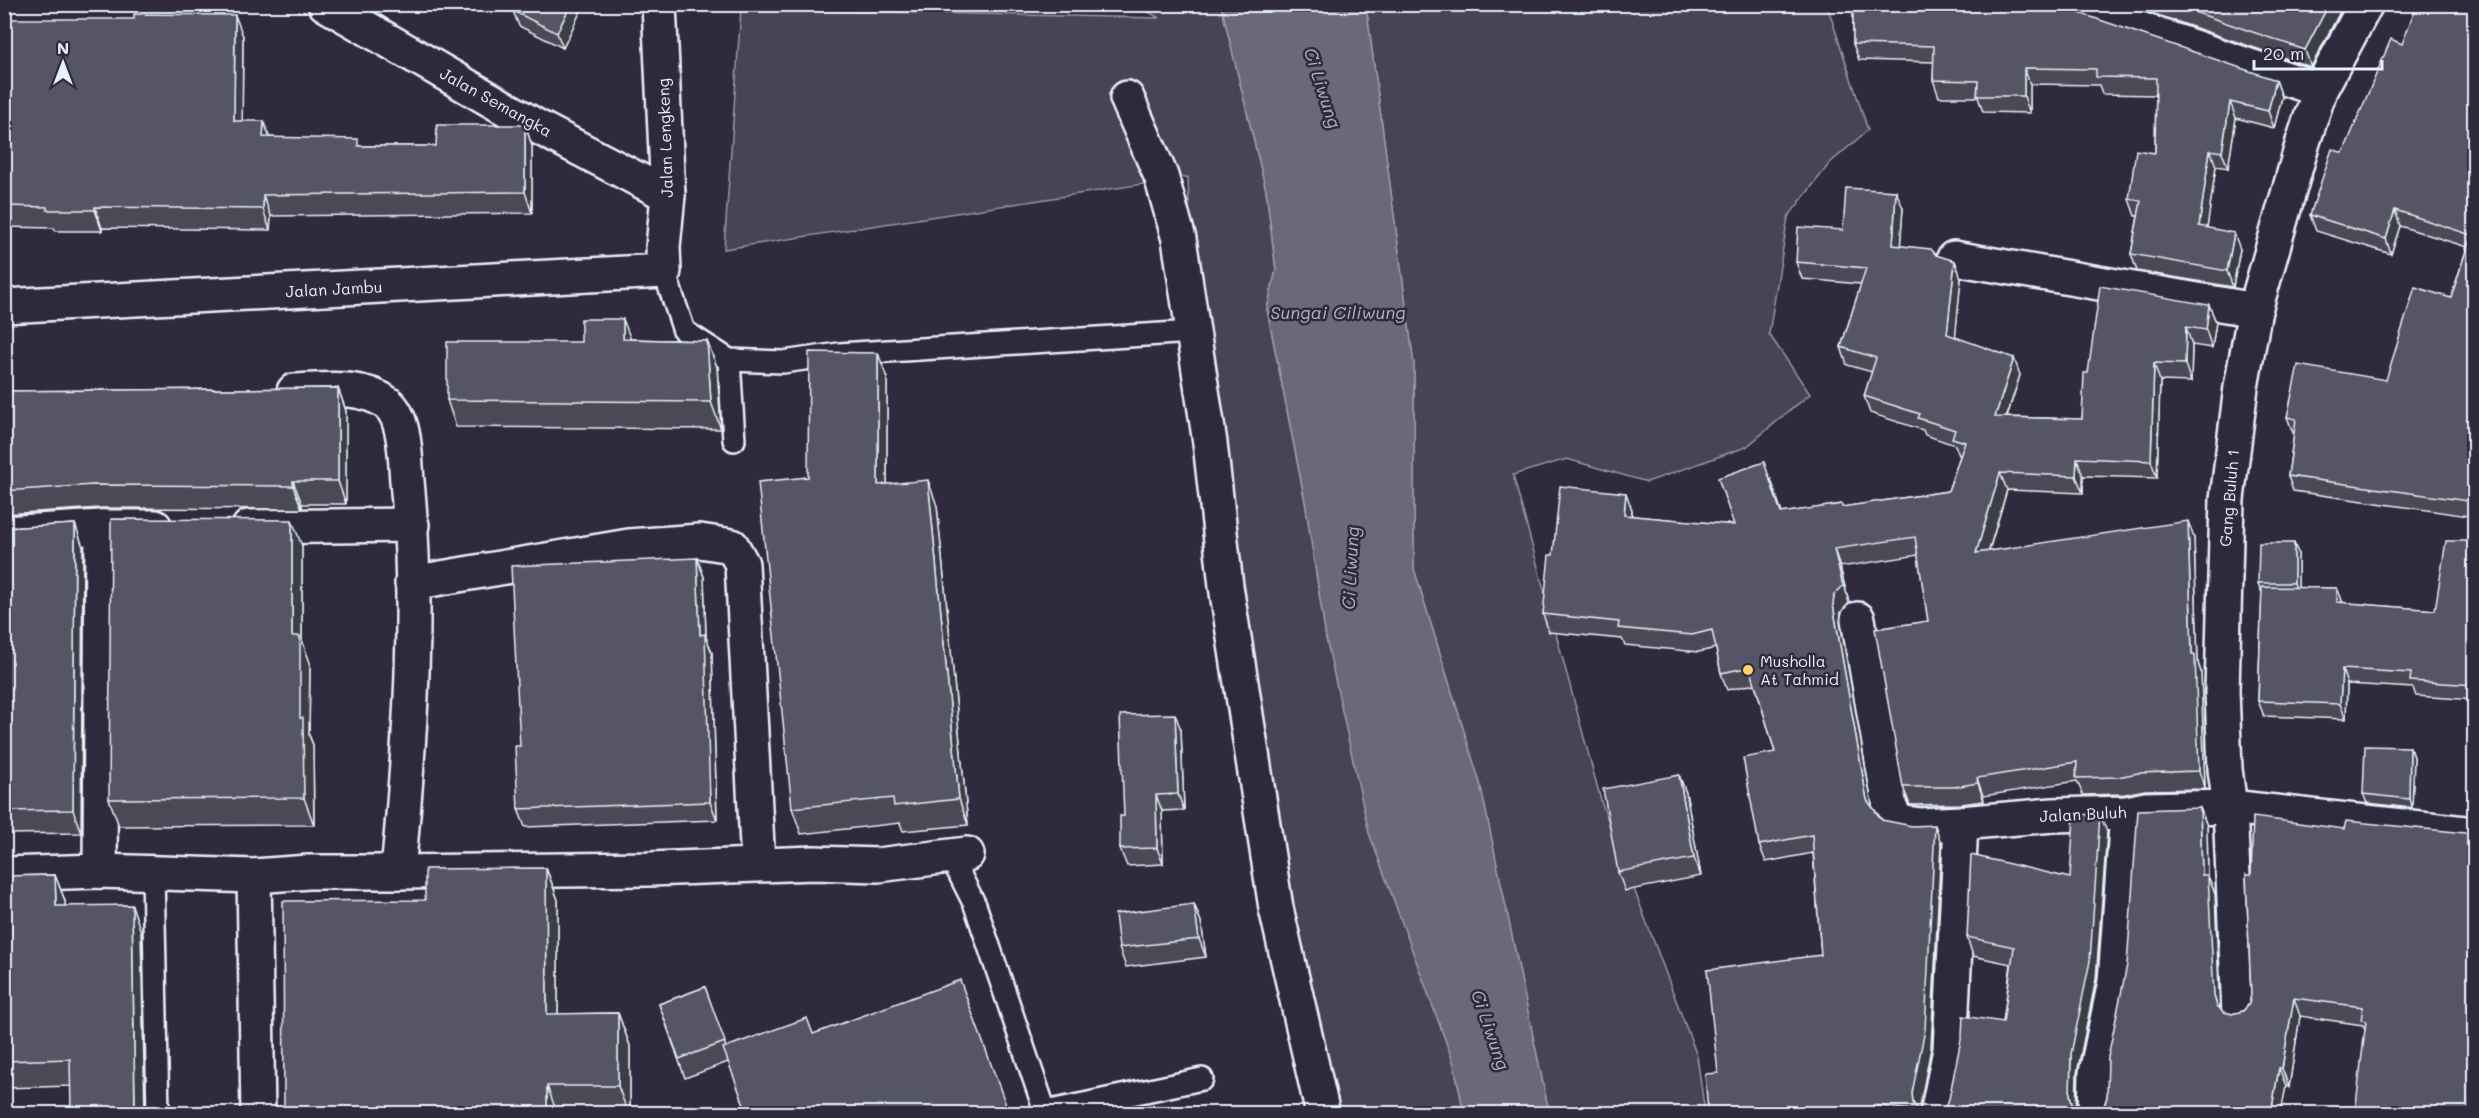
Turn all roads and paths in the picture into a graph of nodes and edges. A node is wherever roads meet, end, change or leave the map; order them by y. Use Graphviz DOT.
graph roads {
  1 [pos="325,4"];
  2 [pos="659,4"];
  3 [pos="2066,4"];
  4 [pos="2366,4"];
  5 [pos="2320,90"];
  6 [pos="1127,98"];
  7 [pos="668,195"];
  8 [pos="1954,258"];
  9 [pos="664,271"];
  10 [pos="4,306"];
  11 [pos="2255,310"];
  12 [pos="1193,332"];
  13 [pos="729,360"];
  14 [pos="266,391"];
  15 [pos="734,440"];
  16 [pos="412,525"];
  17 [pos="102,527"];
  18 [pos="182,527"];
  19 [pos="215,527"];
  20 [pos="4,533"];
  21 [pos="412,583"];
  22 [pos="1858,619"];
  23 [pos="2230,807"];
  24 [pos="2127,813"];
  25 [pos="1961,823"];
  26 [pos="2474,832"];
  27 [pos="959,855"];
  28 [pos="758,864"];
  29 [pos="99,871"];
  30 [pos="153,872"];
  31 [pos="398,872"];
  32 [pos="4,874"];
  33 [pos="254,876"];
  34 [pos="2239,1014"];
  35 [pos="1202,1079"];
  36 [pos="158,1113"];
  37 [pos="258,1113"];
  38 [pos="1046,1113"];
  39 [pos="1323,1113"];
  40 [pos="1937,1113"];
  41 [pos="2095,1113"];
  1 -- 7 [label="street, Jalan Semangka"];
  2 -- 7 [label="street, Jalan Lengkeng"];
  3 -- 5 [label="street"];
  4 -- 5 [label="street, Gang Buluh 1"];
  5 -- 11 [label="street, Gang Buluh 1"];
  6 -- 12 [label="street"];
  7 -- 9 [label="street, Jalan Lengkeng"];
  8 -- 11 [label="street"];
  9 -- 10 [label="street, Jalan Jambu"];
  9 -- 13 [label="lane"];
  11 -- 23 [label="street, Gang Buluh 1"];
  12 -- 13 [label="lane"];
  12 -- 39 [label="street"];
  13 -- 15 [label="lane"];
  14 -- 16 [label="street"];
  16 -- 19 [label="street"];
  16 -- 21 [label="street"];
  17 -- 18 [label="street"];
  17 -- 20 [label="street"];
  17 -- 29 [label="street"];
  21 -- 28 [label="street"];
  21 -- 31 [label="street"];
  22 -- 25 [label="street, Jalan Buluh"];
  23 -- 24 [label="street, Jalan Buluh"];
  23 -- 26 [label="street, Jalan Buluh"];
  23 -- 34 [label="street, Gang Buluh 1"];
  24 -- 25 [label="street, Jalan Buluh"];
  24 -- 41 [label="street"];
  25 -- 40 [label="street"];
  27 -- 28 [label="street"];
  27 -- 38 [label="lane"];
  28 -- 31 [label="street"];
  29 -- 30 [label="street"];
  29 -- 32 [label="street"];
  30 -- 33 [label="street"];
  30 -- 36 [label="lane"];
  31 -- 33 [label="street"];
  33 -- 37 [label="street"];
  35 -- 38 [label="lane"];
}
